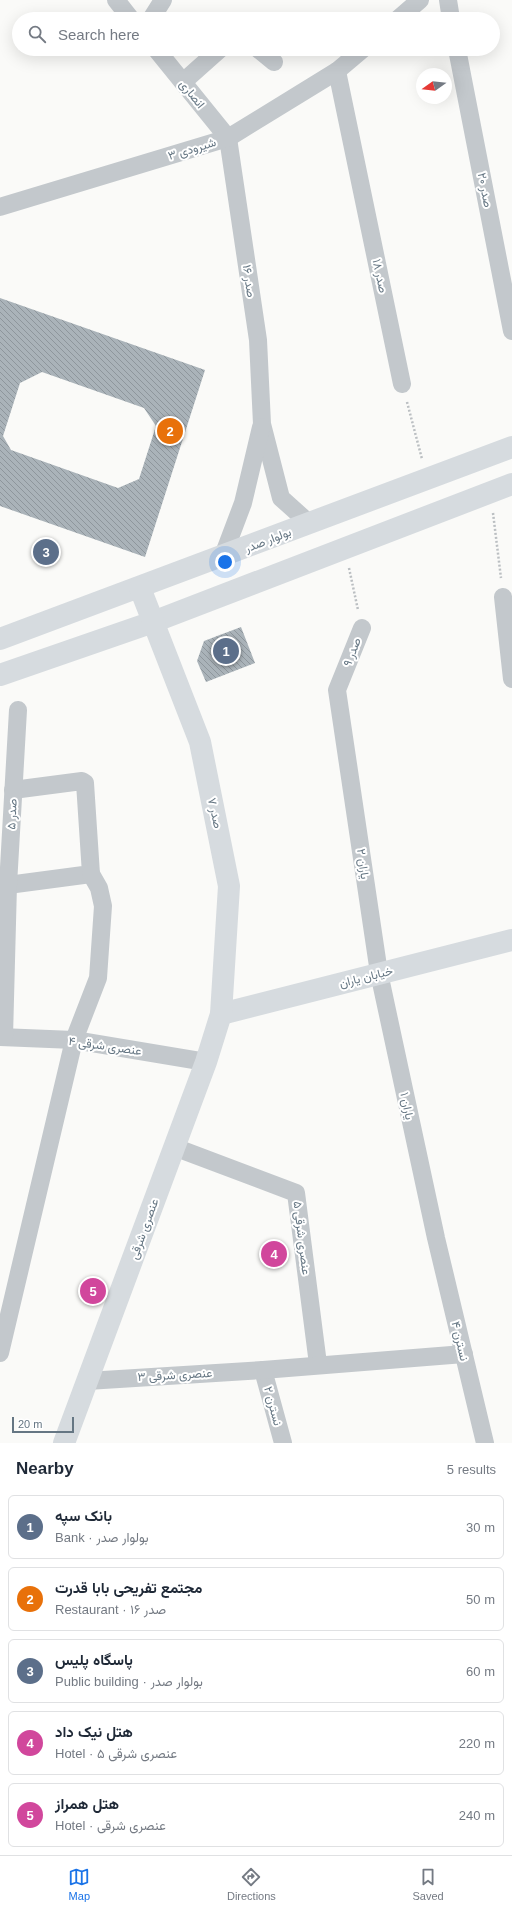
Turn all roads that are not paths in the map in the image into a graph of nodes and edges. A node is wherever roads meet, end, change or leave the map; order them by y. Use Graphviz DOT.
graph roads {
  1 [pos="116,0"];
  2 [pos="163,0"];
  3 [pos="420,0"];
  4 [pos="448,0"];
  5 [pos="125,12"];
  6 [pos="155,12"];
  7 [pos="406,12"];
  8 [pos="450,12"];
  9 [pos="162,56"];
  10 [pos="212,56"];
  11 [pos="267,56"];
  12 [pos="355,56"];
  13 [pos="458,56"];
  14 [pos="274,62"];
  15 [pos="337,71"];
  16 [pos="182,82"];
  17 [pos="228,138"];
  18 [pos="0,207"];
  19 [pos="512,331"];
  20 [pos="402,384"];
  21 [pos="262,424"];
  22 [pos="512,447"];
  23 [pos="512,484"];
  24 [pos="310,524"];
  25 [pos="223,556"];
  26 [pos="140,588"];
  27 [pos="503,597"];
  28 [pos="153,622"];
  29 [pos="362,628"];
  30 [pos="0,639"];
  31 [pos="0,675"];
  32 [pos="512,679"];
  33 [pos="18,710"];
  34 [pos="347,755"];
  35 [pos="13,790"];
  36 [pos="91,874"];
  37 [pos="8,885"];
  38 [pos="512,940"];
  39 [pos="379,973"];
  40 [pos="221,1014"];
  41 [pos="2,1037"];
  42 [pos="74,1040"];
  43 [pos="206,1062"];
  44 [pos="174,1147"];
  45 [pos="436,1238"];
  46 [pos="0,1353"];
  47 [pos="464,1354"];
  48 [pos="318,1364"];
  49 [pos="263,1370"];
  50 [pos="87,1381"];
  51 [pos="64,1443"];
  52 [pos="283,1443"];
  53 [pos="485,1443"];
  1 -- 5 [label="street"];
  2 -- 6 [label="street"];
  3 -- 7 [label="street"];
  4 -- 8 [label="street"];
  9 -- 16 [label="street, انصاری"];
  10 -- 16 [label="street"];
  11 -- 14 [label="street"];
  12 -- 15 [label="street, شیرودی ۳"];
  13 -- 19 [label="street, صدر ۲۰"];
  15 -- 17 [label="street, شیرودی ۳"];
  15 -- 20 [label="street, صدر ۱۸"];
  16 -- 17 [label="street, انصاری"];
  17 -- 18 [label="street, شیرودی ۳"];
  17 -- 21 [label="street, صدر ۱۶"];
  21 -- 24 [label="street, صدر ۱۶"];
  21 -- 25 [label="street, صدر ۱۶"];
  22 -- 24 [label="street, بولوار صدر"];
  23 -- 28 [label="street"];
  24 -- 25 [label="street, بولوار صدر"];
  25 -- 26 [label="street, بولوار صدر"];
  26 -- 28 [label="street, صدر ۷"];
  26 -- 30 [label="street, بولوار صدر"];
  27 -- 32 [label="street"];
  28 -- 31 [label="street"];
  28 -- 40 [label="street, صدر ۷"];
  29 -- 34 [label="street, صدر ۹"];
  33 -- 35 [label="street, صدر ۵"];
  34 -- 39 [label="street, یاران ۲"];
  35 -- 36 [label="street"];
  35 -- 37 [label="street, صدر ۵"];
  36 -- 37 [label="street"];
  36 -- 42 [label="street"];
  37 -- 41 [label="street, صدر ۵"];
  38 -- 39 [label="street, خیابان یاران"];
  39 -- 40 [label="street, خیابان یاران"];
  39 -- 45 [label="street, یاران ۱"];
  40 -- 43 [label="street, عنصری شرقی"];
  41 -- 42 [label="street, عنصری شرقی ۴"];
  42 -- 43 [label="street, عنصری شرقی ۴"];
  42 -- 46 [label="street"];
  43 -- 44 [label="street, عنصری شرقی"];
  44 -- 48 [label="street, عنصری شرقی ۵"];
  44 -- 50 [label="street, عنصری شرقی"];
  45 -- 47 [label="street, نسترن ۴"];
  47 -- 48 [label="street, عنصری شرقی ۳"];
  47 -- 53 [label="street, نسترن ۴"];
  48 -- 49 [label="street, عنصری شرقی ۳"];
  49 -- 50 [label="street, عنصری شرقی ۳"];
  49 -- 52 [label="street, نسترن ۲"];
  50 -- 51 [label="street, عنصری شرقی"];
}
